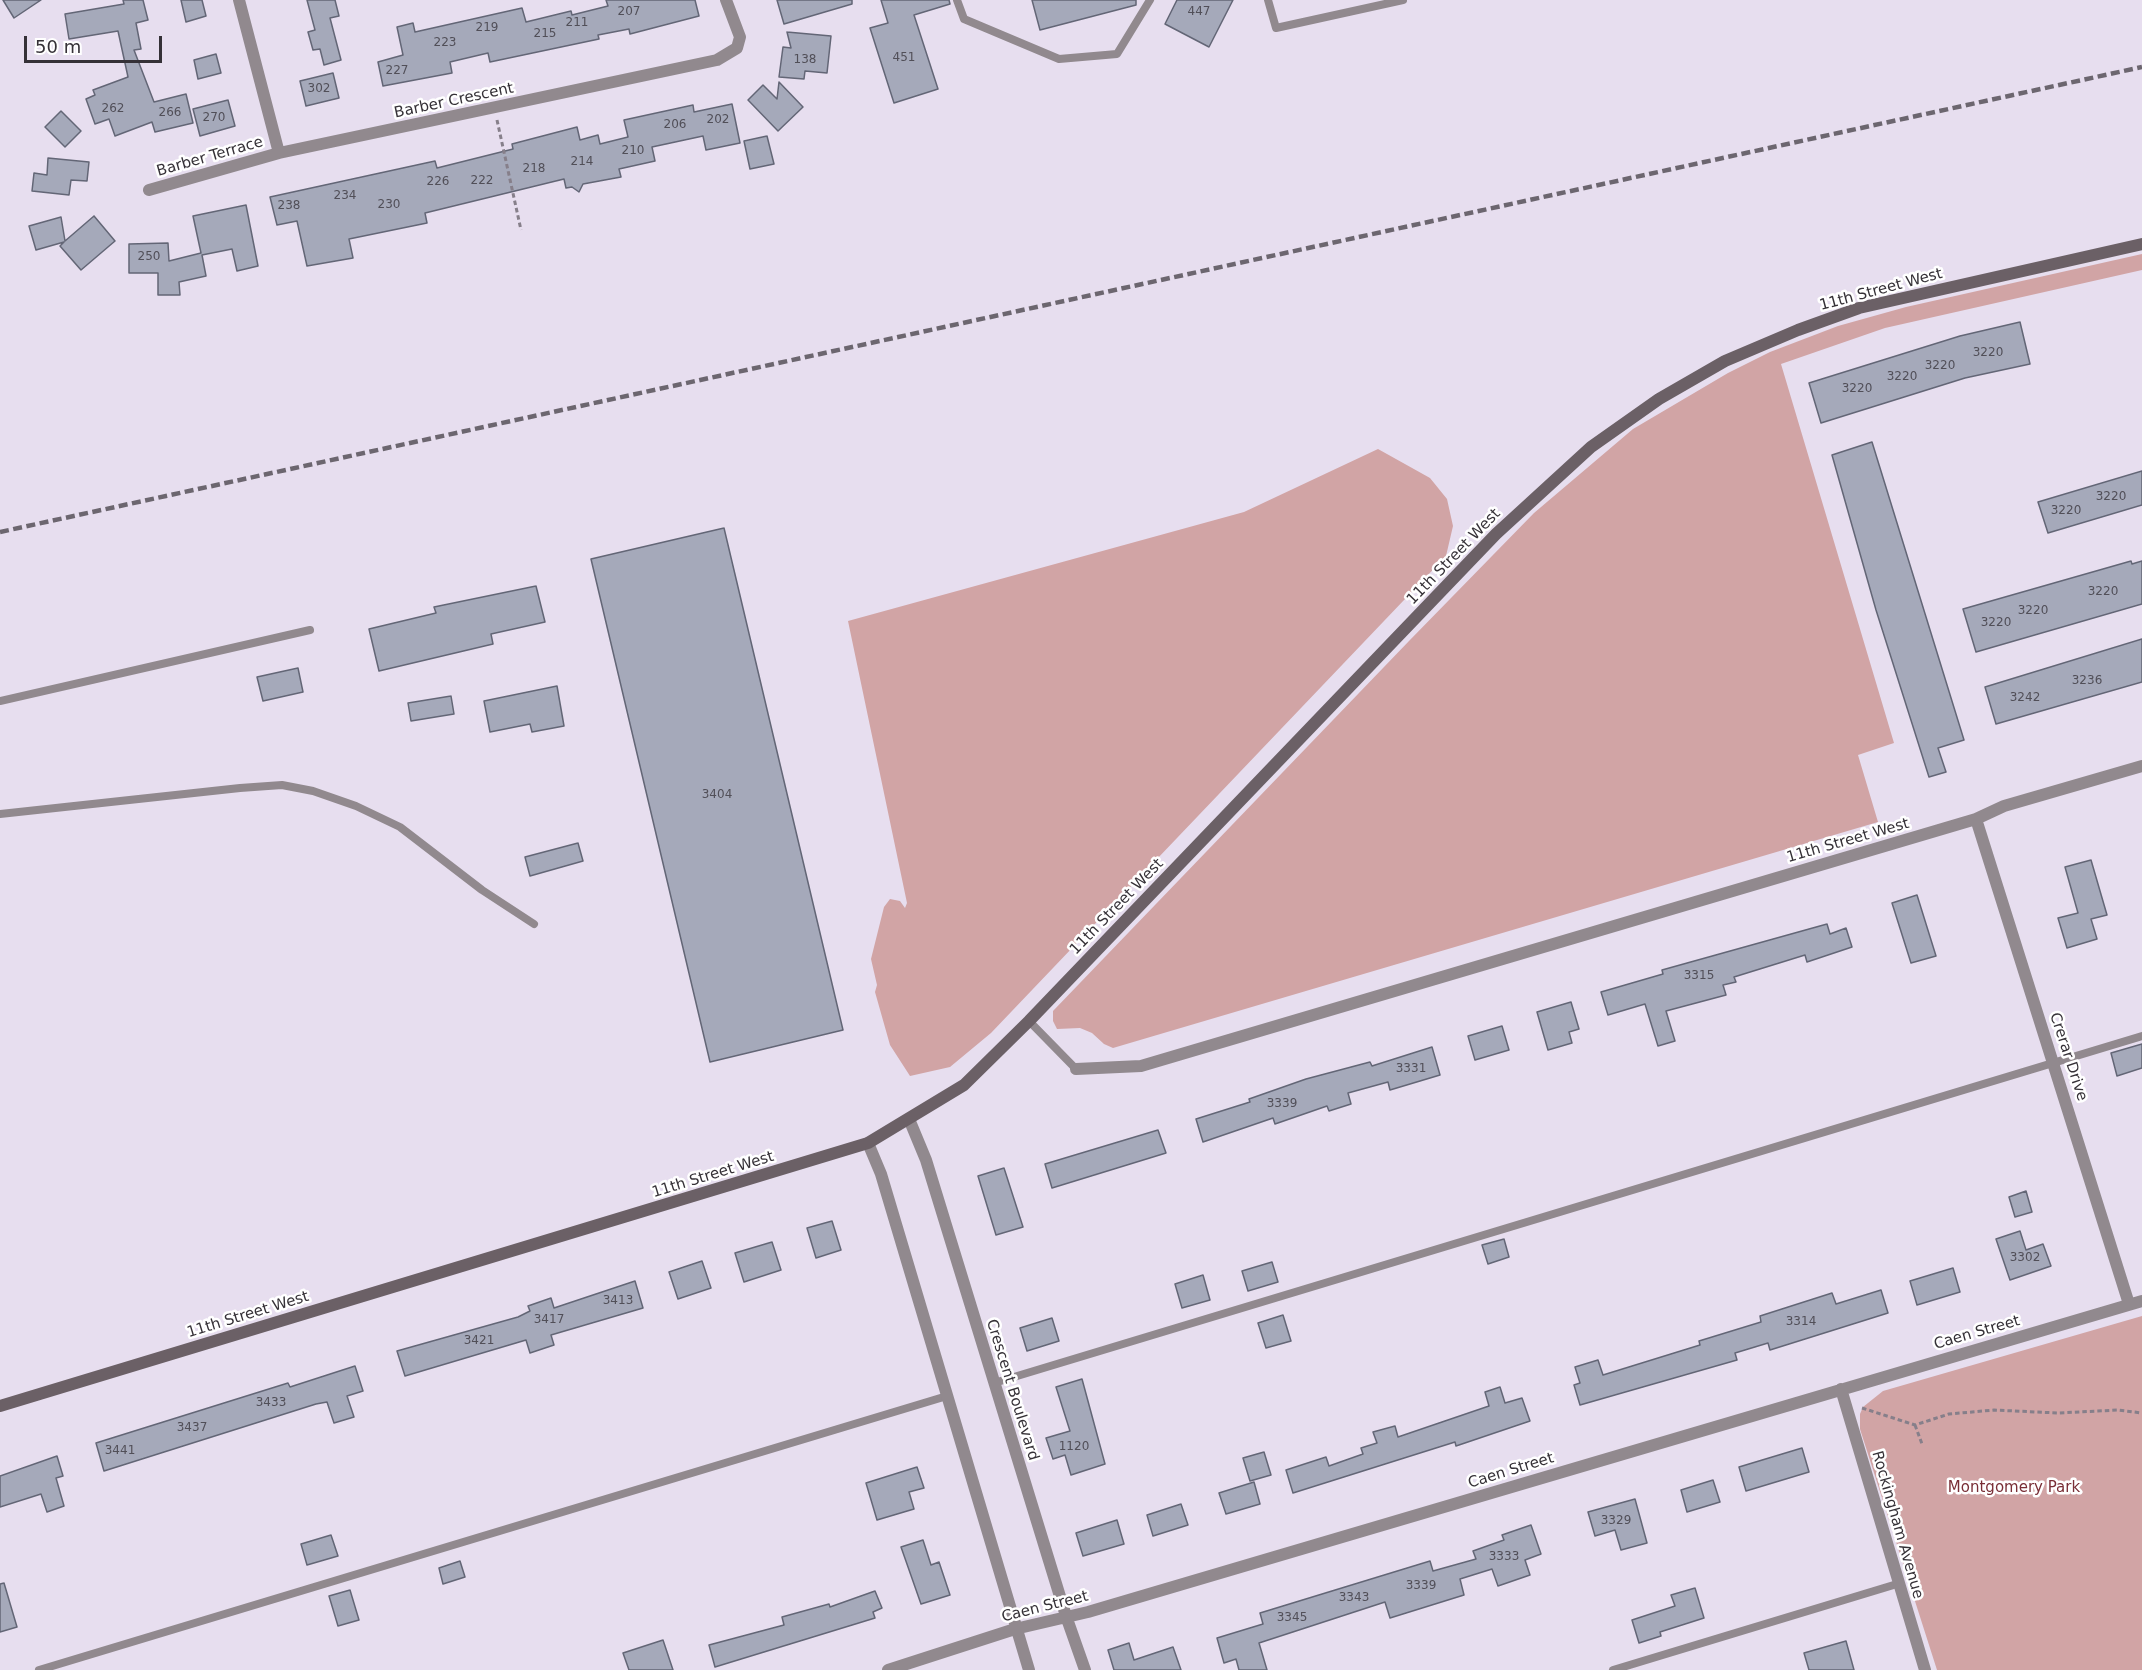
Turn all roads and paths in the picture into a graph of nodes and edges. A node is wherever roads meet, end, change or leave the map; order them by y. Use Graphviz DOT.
graph roads {
  1 [pos="239,0"];
  2 [pos="726,0"];
  3 [pos="957,0"];
  4 [pos="1150,0"];
  5 [pos="1268,0"];
  6 [pos="1403,0"];
  7 [pos="1380,2"];
  8 [pos="498,123"];
  9 [pos="279,153"];
  10 [pos="149,190"];
  11 [pos="521,230"];
  12 [pos="2142,244"];
  13 [pos="310,630"];
  14 [pos="0,701"];
  15 [pos="2142,766"];
  16 [pos="0,814"];
  17 [pos="1976,819"];
  18 [pos="534,924"];
  19 [pos="1029,1021"];
  20 [pos="2142,1036"];
  21 [pos="2054,1063"];
  22 [pos="1076,1069"];
  23 [pos="909,1119"];
  24 [pos="868,1143"];
  25 [pos="2142,1301"];
  26 [pos="2129,1304"];
  27 [pos="994,1383"];
  28 [pos="1841,1389"];
  29 [pos="947,1396"];
  30 [pos="0,1406"];
  31 [pos="1860,1407"];
  32 [pos="2142,1413"];
  33 [pos="1914,1425"];
  34 [pos="1922,1444"];
  35 [pos="1897,1584"];
  36 [pos="1066,1616"];
  37 [pos="1015,1629"];
  38 [pos="39,1670"];
  39 [pos="888,1670"];
  40 [pos="1029,1670"];
  41 [pos="1085,1670"];
  42 [pos="1613,1670"];
  43 [pos="1925,1670"];
  1 -- 9 [label="street"];
  2 -- 9 [label="street, Barber Crescent"];
  3 -- 4 [label="lane"];
  5 -- 7 [label="lane"];
  6 -- 7 [label="lane"];
  8 -- 11 [label="path"];
  9 -- 10 [label="street, Barber Terrace"];
  12 -- 19 [label="main road, 11th Street West"];
  13 -- 14 [label="lane"];
  15 -- 17 [label="street, 11th Street West"];
  16 -- 18 [label="lane"];
  17 -- 21 [label="street, Crerar Drive"];
  17 -- 22 [label="street, 11th Street West"];
  19 -- 22 [label="lane"];
  19 -- 23 [label="main road, 11th Street West"];
  20 -- 21 [label="lane"];
  21 -- 26 [label="street, Crerar Drive"];
  21 -- 27 [label="lane"];
  23 -- 24 [label="main road, 11th Street West"];
  23 -- 27 [label="street, Crescent Boulevard"];
  24 -- 29 [label="street"];
  24 -- 30 [label="main road, 11th Street West"];
  25 -- 26 [label="street, Caen Street"];
  26 -- 28 [label="street, Caen Street"];
  27 -- 36 [label="street, Crescent Boulevard"];
  28 -- 35 [label="street, Rockingham Avenue"];
  28 -- 36 [label="street, Caen Street"];
  29 -- 37 [label="street"];
  29 -- 38 [label="lane"];
  31 -- 33 [label="path"];
  32 -- 33 [label="path"];
  33 -- 34 [label="path"];
  35 -- 42 [label="lane"];
  35 -- 43 [label="street, Rockingham Avenue"];
  36 -- 37 [label="street, Caen Street"];
  36 -- 41 [label="street, Crescent Boulevard"];
  37 -- 39 [label="street, Caen Street"];
  37 -- 40 [label="street"];
}
